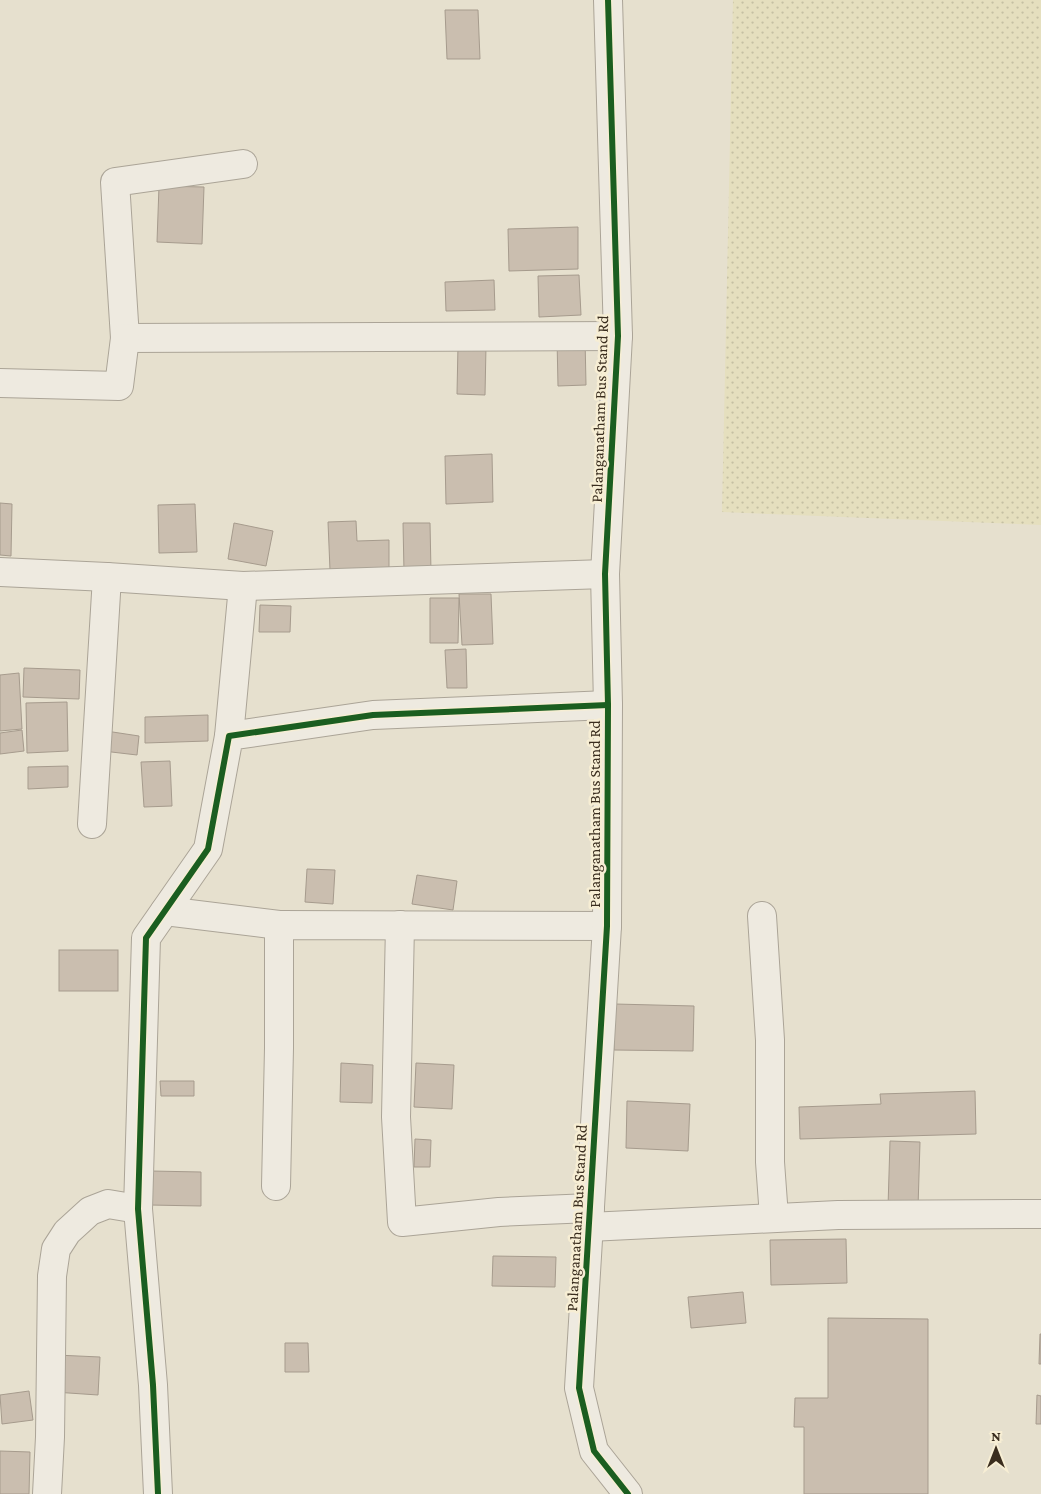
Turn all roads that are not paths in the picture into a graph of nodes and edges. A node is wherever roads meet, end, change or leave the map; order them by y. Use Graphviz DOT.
graph roads {
  1 [pos="608,0"];
  2 [pos="243,164"];
  3 [pos="618,336"];
  4 [pos="125,338"];
  5 [pos="0,383"];
  6 [pos="0,572"];
  7 [pos="605,574"];
  8 [pos="107,577"];
  9 [pos="243,586"];
  10 [pos="608,705"];
  11 [pos="229,736"];
  12 [pos="92,824"];
  13 [pos="165,911"];
  14 [pos="762,916"];
  15 [pos="279,925"];
  16 [pos="400,925"];
  17 [pos="607,926"];
  18 [pos="276,1186"];
  19 [pos="138,1209"];
  20 [pos="1041,1214"];
  21 [pos="774,1217"];
  22 [pos="589,1218"];
  23 [pos="47,1494"];
  24 [pos="158,1494"];
  25 [pos="628,1494"];
  1 -- 3 [label="street, Palanganatham Bus Stand Rd"];
  2 -- 4 [label="street"];
  3 -- 4 [label="street"];
  3 -- 7 [label="street, Palanganatham Bus Stand Rd"];
  4 -- 5 [label="street"];
  6 -- 8 [label="street"];
  7 -- 9 [label="street"];
  7 -- 10 [label="street, Palanganatham Bus Stand Rd"];
  8 -- 9 [label="street"];
  8 -- 12 [label="street"];
  9 -- 11 [label="street"];
  10 -- 11 [label="street"];
  10 -- 17 [label="street, Palanganatham Bus Stand Rd"];
  11 -- 13 [label="street"];
  13 -- 15 [label="street"];
  13 -- 19 [label="street"];
  14 -- 21 [label="street"];
  15 -- 16 [label="street"];
  15 -- 18 [label="street"];
  16 -- 17 [label="street"];
  16 -- 22 [label="street"];
  17 -- 22 [label="street, Palanganatham Bus Stand Rd"];
  19 -- 23 [label="street"];
  19 -- 24 [label="street"];
  20 -- 21 [label="street"];
  21 -- 22 [label="street"];
  22 -- 25 [label="street, Palanganatham Bus Stand Rd"];
}
